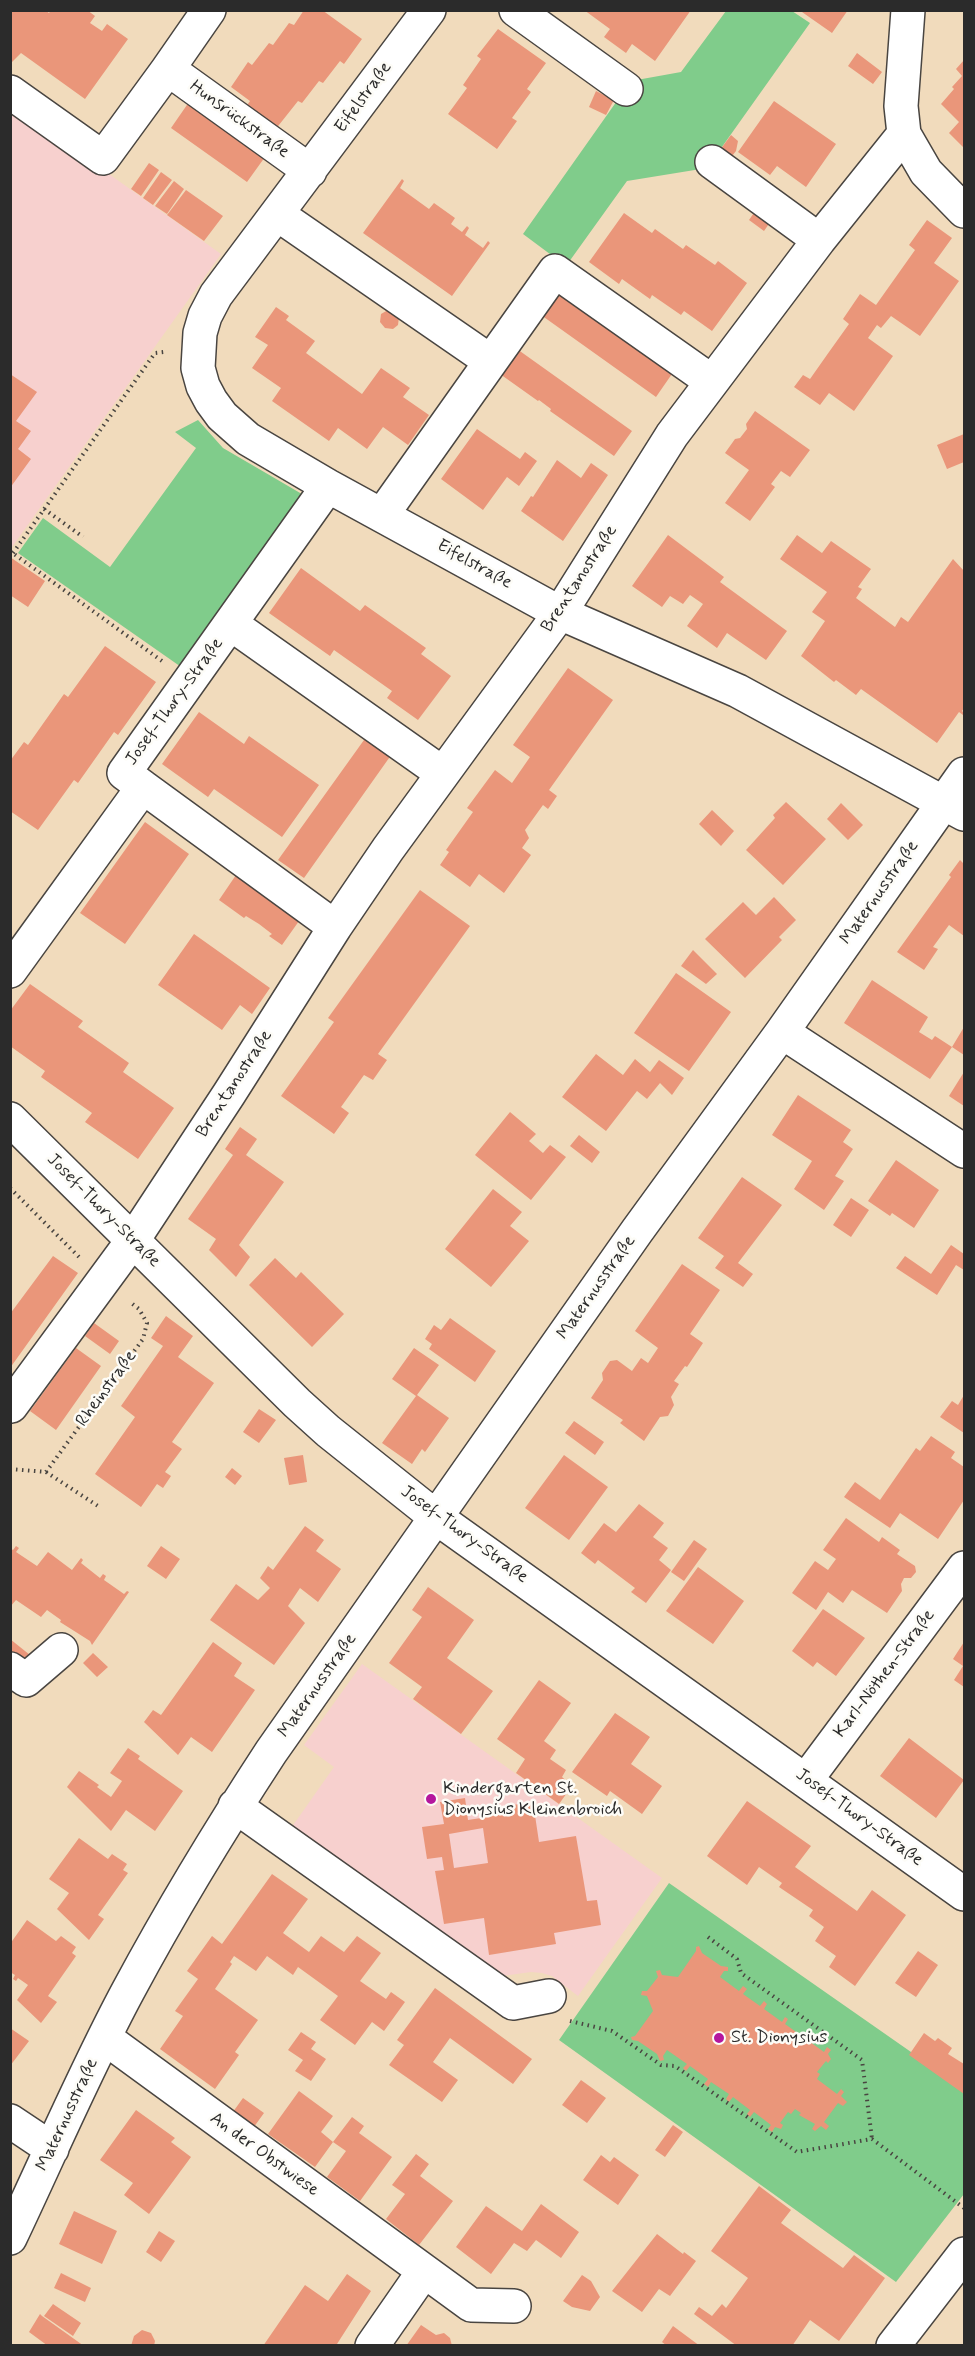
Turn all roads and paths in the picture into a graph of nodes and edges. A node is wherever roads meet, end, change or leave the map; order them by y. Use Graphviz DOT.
graph roads {
  1 [pos="209,10"];
  2 [pos="429,10"];
  3 [pos="516,10"];
  4 [pos="908,10"];
  5 [pos="168,69"];
  6 [pos="626,89"];
  7 [pos="10,92"];
  8 [pos="904,134"];
  9 [pos="712,162"];
  10 [pos="310,171"];
  11 [pos="964,211"];
  12 [pos="277,214"];
  13 [pos="819,240"];
  14 [pos="198,349"];
  15 [pos="490,361"];
  16 [pos="711,381"];
  17 [pos="328,486"];
  18 [pos="44,509"];
  19 [pos="382,515"];
  20 [pos="83,537"];
  21 [pos="12,552"];
  22 [pos="560,613"];
  23 [pos="231,624"];
  24 [pos="189,681"];
  25 [pos="442,773"];
  26 [pos="964,774"];
  27 [pos="143,787"];
  28 [pos="954,808"];
  29 [pos="335,927"];
  30 [pos="10,970"];
  31 [pos="782,1032"];
  32 [pos="10,1119"];
  33 [pos="964,1151"];
  34 [pos="10,1188"];
  35 [pos="133,1240"];
  36 [pos="104,1282"];
  37 [pos="11,1406"];
  38 [pos="10,1469"];
  39 [pos="46,1472"];
  40 [pos="101,1508"];
  41 [pos="437,1518"];
  42 [pos="964,1568"];
  43 [pos="61,1650"];
  44 [pos="10,1668"];
  45 [pos="806,1780"];
  46 [pos="235,1806"];
  47 [pos="964,1894"];
  48 [pos="708,1937"];
  49 [pos="558,2008"];
  50 [pos="105,2037"];
  51 [pos="10,2121"];
  52 [pos="872,2139"];
  53 [pos="52,2149"];
  54 [pos="964,2208"];
  55 [pos="10,2238"];
  56 [pos="964,2254"];
  57 [pos="424,2271"];
  58 [pos="514,2306"];
  59 [pos="372,2346"];
  60 [pos="893,2346"];
  1 -- 5 [label="street"];
  2 -- 10 [label="street, Eifelstraße"];
  3 -- 6 [label="street"];
  4 -- 8 [label="street"];
  5 -- 7 [label="street"];
  5 -- 10 [label="street, Hunsrückstraße"];
  8 -- 11 [label="street"];
  8 -- 13 [label="street, Brentanostraße"];
  9 -- 13 [label="street"];
  10 -- 12 [label="street, Eifelstraße"];
  12 -- 14 [label="street, Eifelstraße"];
  12 -- 15 [label="street"];
  13 -- 16 [label="street, Brentanostraße"];
  14 -- 17 [label="street, Eifelstraße"];
  14 -- 18 [label="path"];
  15 -- 16 [label="street"];
  15 -- 19 [label="street"];
  16 -- 22 [label="street, Brentanostraße"];
  17 -- 19 [label="street, Eifelstraße"];
  17 -- 23 [label="street, Josef-Thory-Straße"];
  18 -- 20 [label="path"];
  18 -- 21 [label="path"];
  19 -- 22 [label="street, Eifelstraße"];
  21 -- 24 [label="path"];
  22 -- 25 [label="street, Brentanostraße"];
  22 -- 28 [label="street, Eifelstraße"];
  23 -- 24 [label="street, Josef-Thory-Straße"];
  23 -- 25 [label="street"];
  24 -- 27 [label="street, Josef-Thory-Straße"];
  25 -- 29 [label="street, Brentanostraße"];
  26 -- 28 [label="street, Maternusstraße"];
  27 -- 29 [label="street"];
  27 -- 30 [label="street, Josef-Thory-Straße"];
  28 -- 31 [label="street, Maternusstraße"];
  29 -- 35 [label="street, Brentanostraße"];
  31 -- 33 [label="street"];
  31 -- 41 [label="street, Maternusstraße"];
  32 -- 35 [label="street, Josef-Thory-Straße"];
  34 -- 36 [label="path"];
  35 -- 36 [label="street, Brentanostraße"];
  35 -- 41 [label="street, Josef-Thory-Straße"];
  36 -- 37 [label="street, Brentanostraße"];
  36 -- 39 [label="path, Rheinstraße"];
  38 -- 39 [label="path"];
  39 -- 40 [label="path"];
  41 -- 45 [label="street, Josef-Thory-Straße"];
  41 -- 46 [label="street, Maternusstraße"];
  42 -- 45 [label="street, Karl-Nöthen-Straße"];
  43 -- 44 [label="street"];
  45 -- 47 [label="street, Josef-Thory-Straße"];
  46 -- 49 [label="street"];
  46 -- 50 [label="street, Maternusstraße"];
  48 -- 52 [label="path"];
  49 -- 52 [label="path"];
  50 -- 53 [label="street, Maternusstraße"];
  50 -- 57 [label="street, An der Obstwiese"];
  51 -- 53 [label="street"];
  52 -- 54 [label="path"];
  53 -- 55 [label="street, Maternusstraße"];
  56 -- 60 [label="street"];
  57 -- 58 [label="street, An der Obstwiese"];
  57 -- 59 [label="street"];
}
